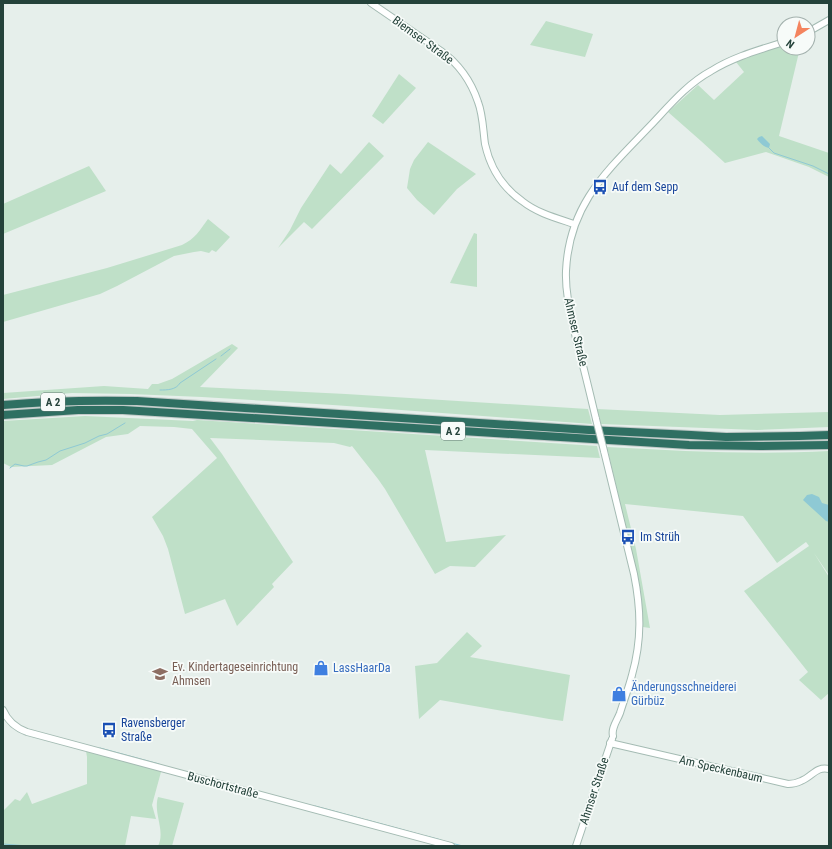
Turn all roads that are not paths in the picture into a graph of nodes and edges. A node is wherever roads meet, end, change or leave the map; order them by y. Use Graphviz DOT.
graph roads {
  1 [pos="371,3"];
  2 [pos="829,20"];
  3 [pos="816,27"];
  4 [pos="776,45"];
  5 [pos="574,224"];
  6 [pos="3,405"];
  7 [pos="3,415"];
  8 [pos="829,435"];
  9 [pos="829,445"];
  10 [pos="3,710"];
  11 [pos="610,743"];
  12 [pos="829,769"];
  13 [pos="451,846"];
  14 [pos="576,846"];
  1 -- 5 [label="street, Biemser Straße"];
  2 -- 3 [label="street"];
  4 -- 5 [label="street, Ahmser Straße"];
  5 -- 11 [label="street, Ahmser Straße, bridge"];
  6 -- 8 [label="highway, A 2"];
  7 -- 9 [label="highway, A 2"];
  10 -- 13 [label="street, Buschortstraße"];
  11 -- 12 [label="street, Am Speckenbaum"];
  11 -- 14 [label="street, Ahmser Straße"];
}
